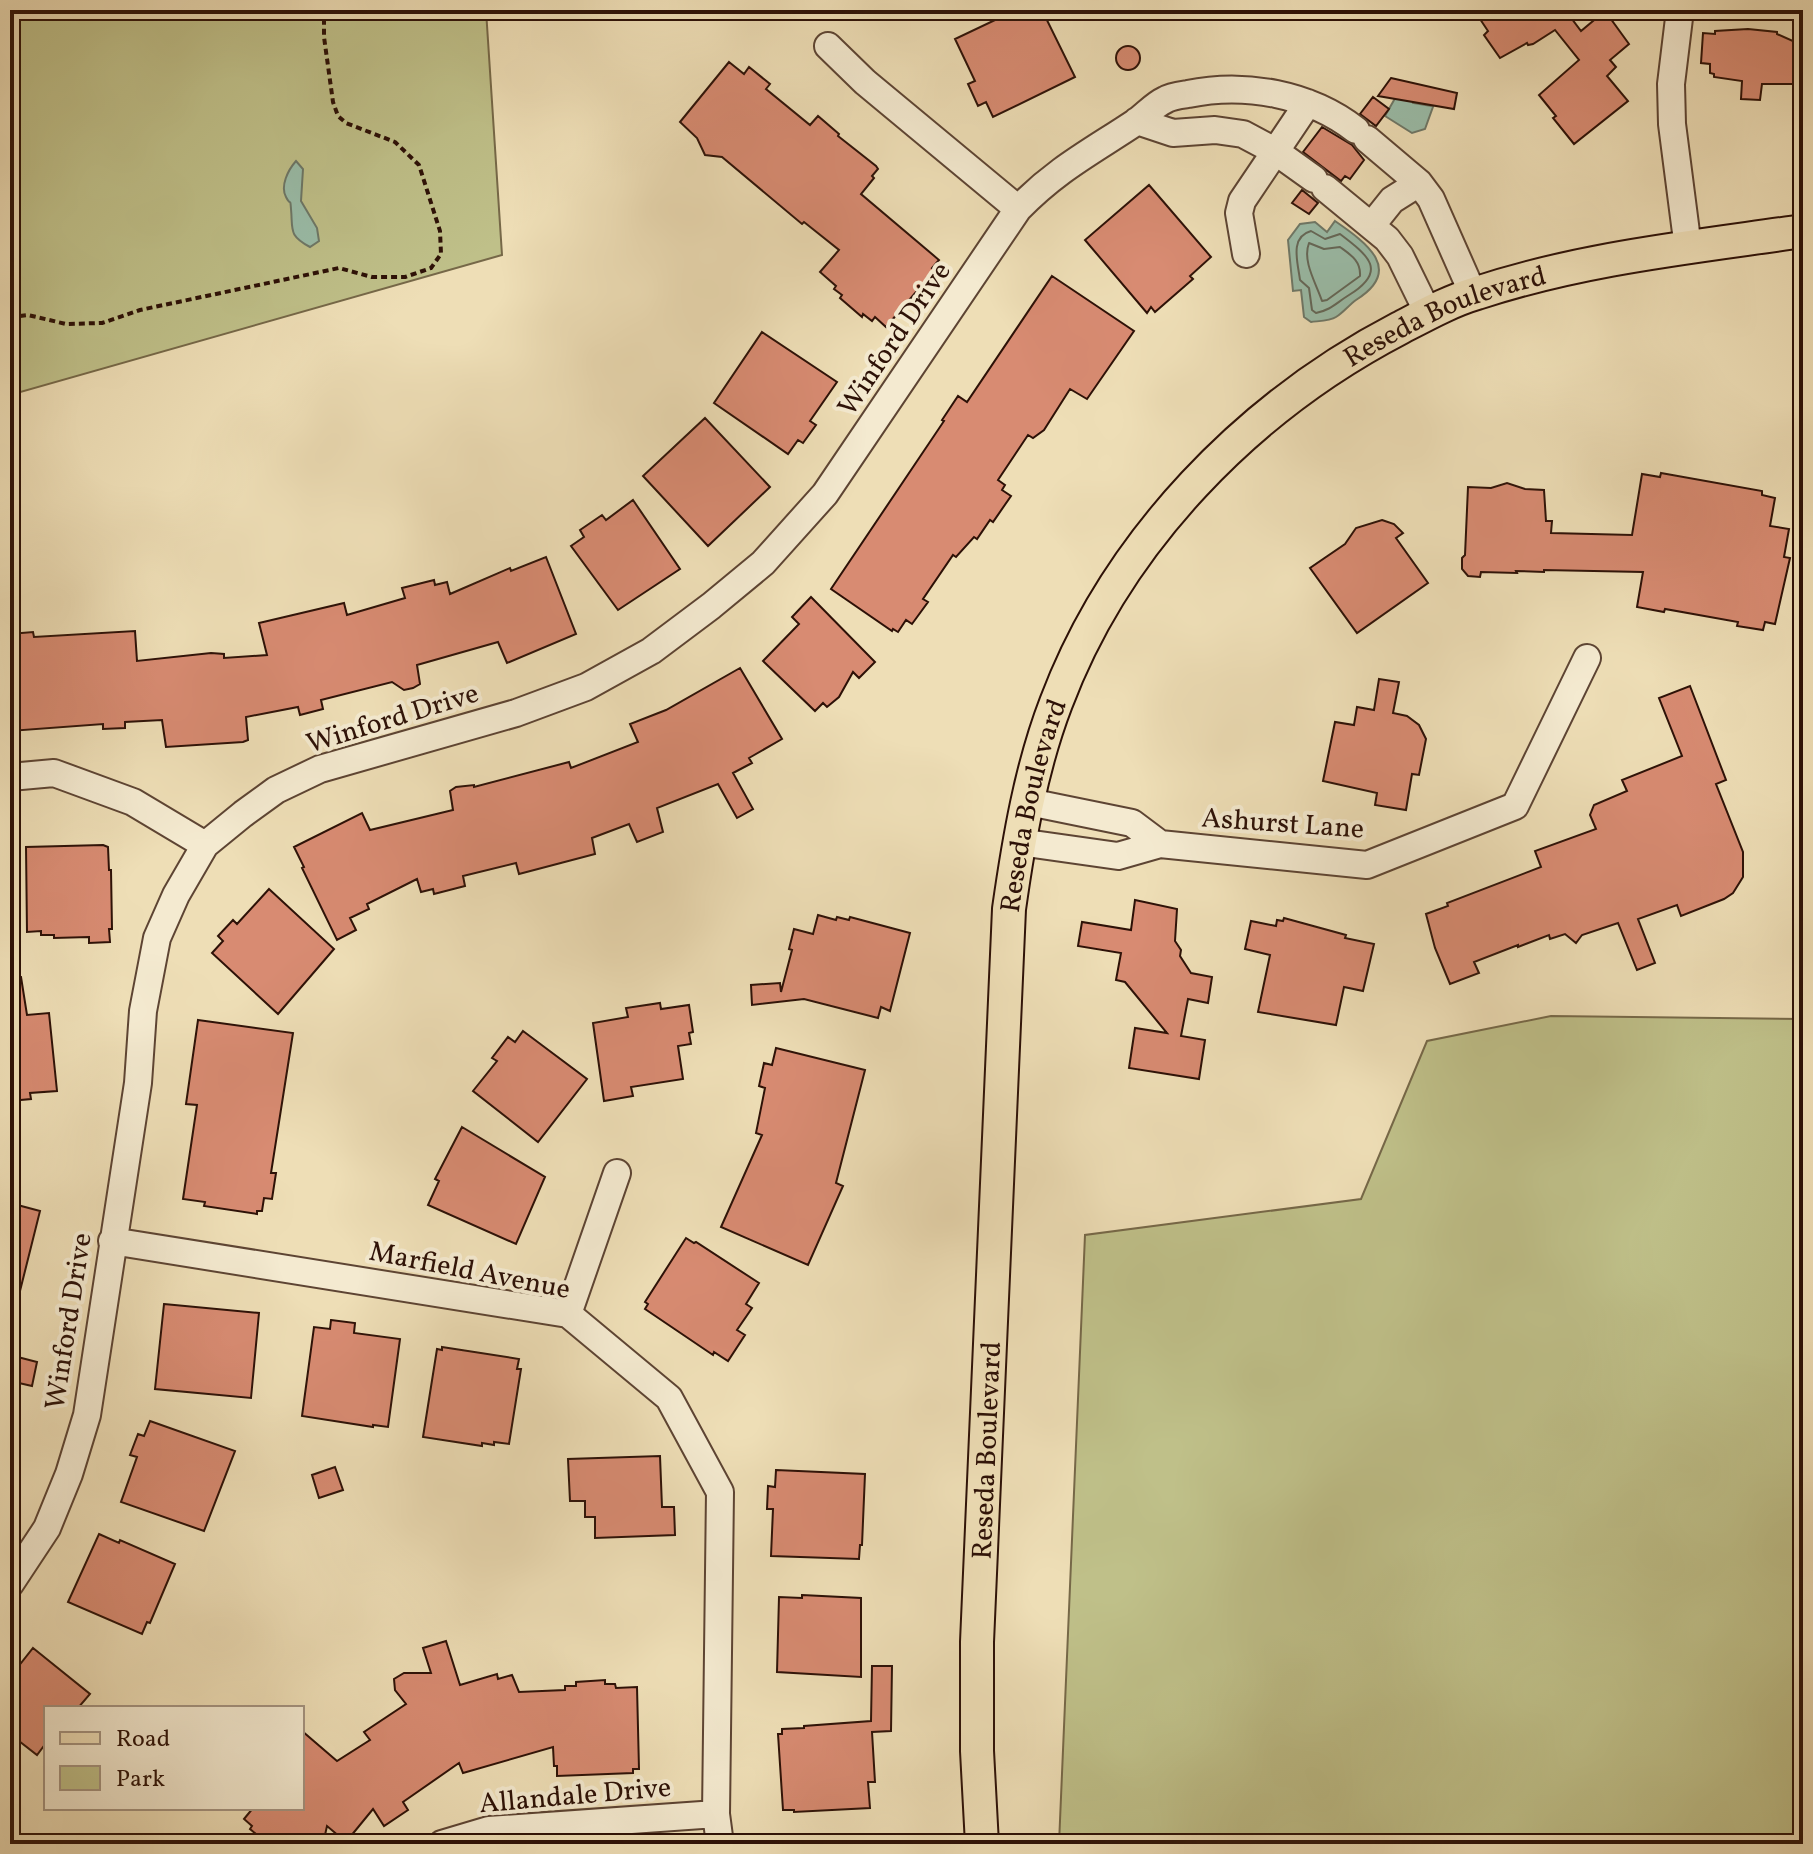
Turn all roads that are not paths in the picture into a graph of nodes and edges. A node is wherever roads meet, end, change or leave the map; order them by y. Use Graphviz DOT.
graph roads {
  1 [pos="1680,10"];
  2 [pos="828,46"];
  3 [pos="1259,91"];
  4 [pos="1308,103"];
  5 [pos="1137,121"];
  6 [pos="1243,134"];
  7 [pos="1275,151"];
  8 [pos="1419,183"];
  9 [pos="1018,209"];
  10 [pos="1372,225"];
  11 [pos="1803,231"];
  12 [pos="1688,248"];
  13 [pos="1246,254"];
  14 [pos="1473,294"];
  15 [pos="1428,313"];
  16 [pos="1587,658"];
  17 [pos="10,777"];
  18 [pos="1029,802"];
  19 [pos="1019,842"];
  20 [pos="1160,844"];
  21 [pos="205,845"];
  22 [pos="617,1173"];
  23 [pos="112,1241"];
  24 [pos="568,1314"];
  25 [pos="10,1584"];
  26 [pos="716,1814"];
  27 [pos="442,1844"];
  28 [pos="720,1844"];
  29 [pos="982,1844"];
  1 -- 12 [label="street"];
  2 -- 9 [label="street"];
  3 -- 4 [label="street, Winford Drive"];
  3 -- 5 [label="street, Winford Drive"];
  3 -- 6 [label="street"];
  4 -- 7 [label="street"];
  4 -- 8 [label="street, Winford Drive"];
  5 -- 6 [label="street"];
  5 -- 9 [label="street, Winford Drive"];
  6 -- 7 [label="street"];
  7 -- 10 [label="street"];
  7 -- 13 [label="street"];
  8 -- 10 [label="street"];
  8 -- 14 [label="street, Winford Drive"];
  9 -- 21 [label="street, Winford Drive"];
  10 -- 15 [label="street"];
  11 -- 12 [label="main road, Reseda Boulevard"];
  12 -- 14 [label="main road, Reseda Boulevard"];
  14 -- 15 [label="main road, Reseda Boulevard"];
  15 -- 18 [label="main road, Reseda Boulevard"];
  16 -- 20 [label="street, Ashurst Lane"];
  17 -- 21 [label="street"];
  18 -- 19 [label="main road, Reseda Boulevard"];
  18 -- 20 [label="street, Ashurst Lane"];
  19 -- 20 [label="street, Ashurst Lane"];
  19 -- 29 [label="main road, Reseda Boulevard"];
  21 -- 23 [label="street, Winford Drive"];
  22 -- 24 [label="street"];
  23 -- 24 [label="street, Marfield Avenue"];
  23 -- 25 [label="street, Winford Drive"];
  24 -- 26 [label="street, Marfield Avenue"];
  26 -- 27 [label="street, Allandale Drive"];
  26 -- 28 [label="street, Marfield Avenue"];
}
